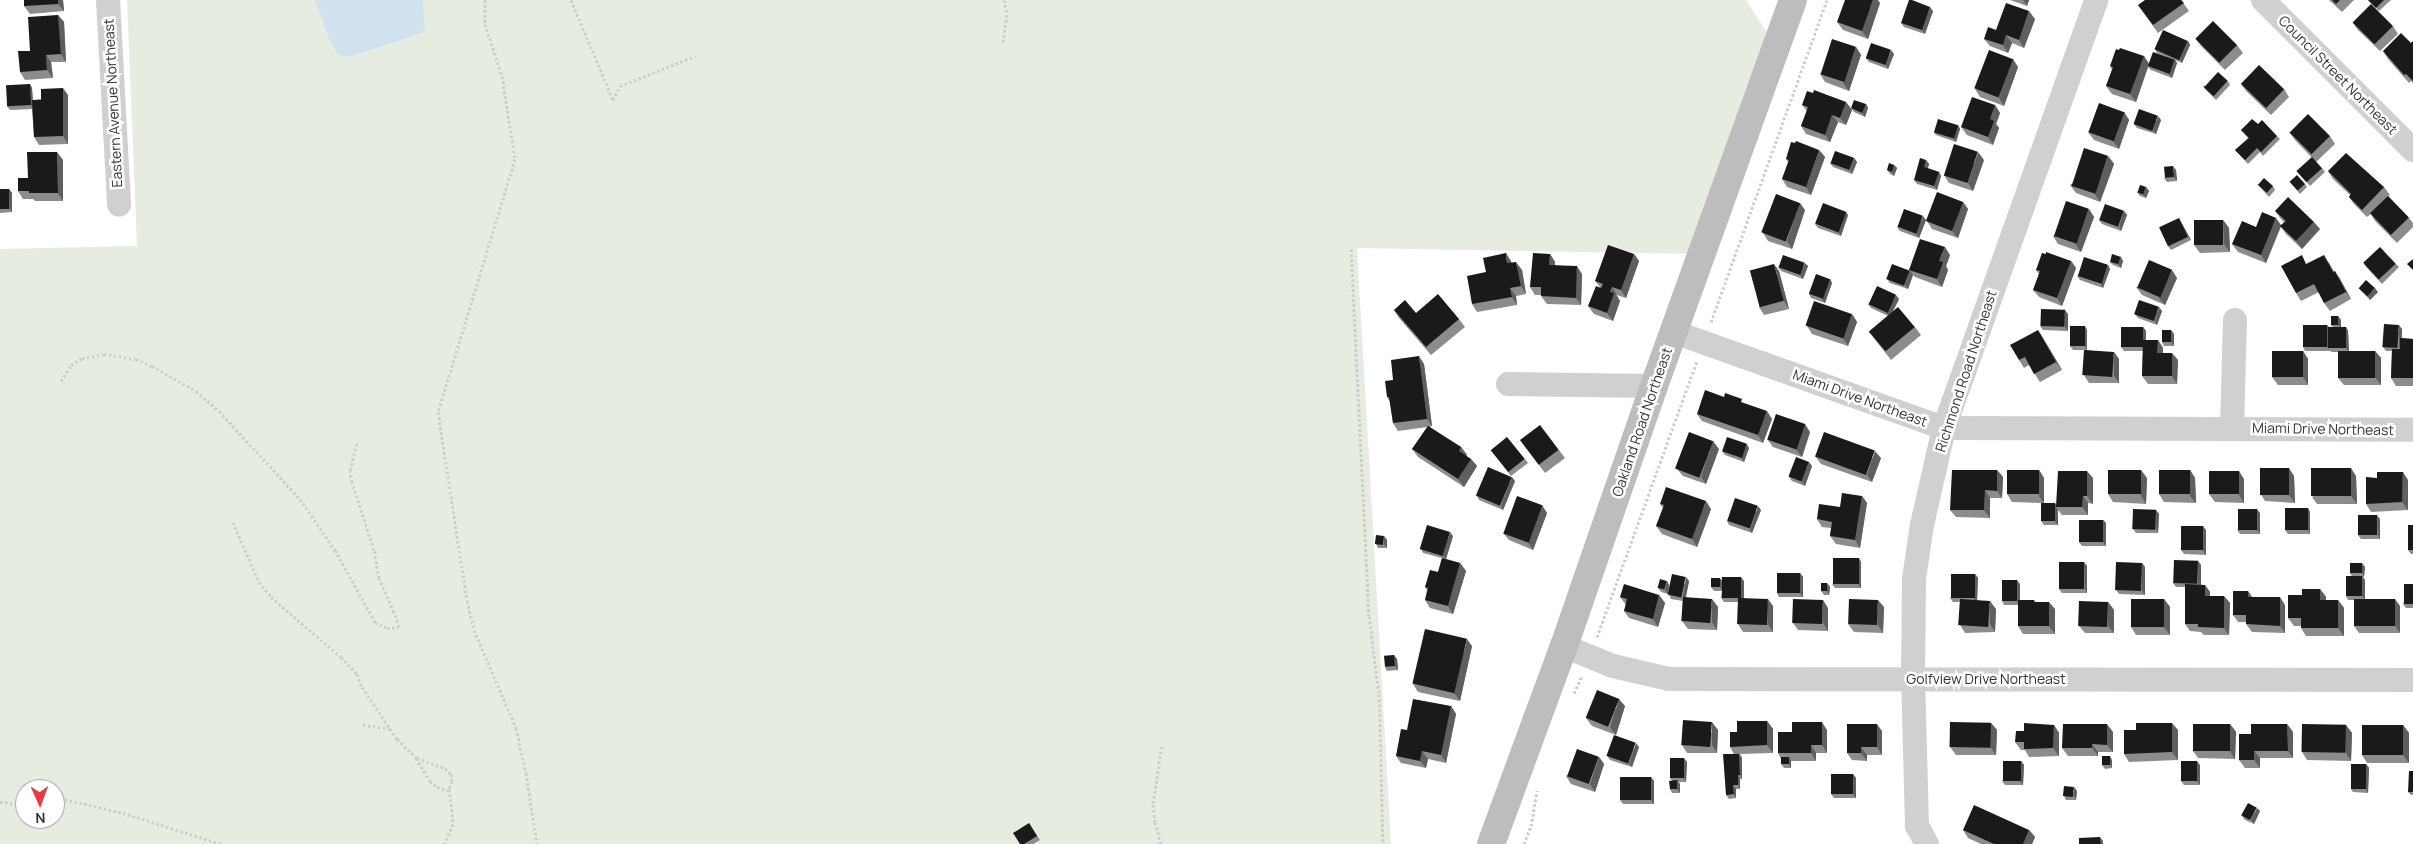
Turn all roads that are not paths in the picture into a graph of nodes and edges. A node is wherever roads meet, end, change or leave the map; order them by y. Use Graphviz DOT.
graph roads {
  1 [pos="108,0"];
  2 [pos="1793,0"];
  3 [pos="2096,0"];
  4 [pos="2263,0"];
  5 [pos="2413,150"];
  6 [pos="119,205"];
  7 [pos="2235,320"];
  8 [pos="1674,332"];
  9 [pos="1508,384"];
  10 [pos="1654,386"];
  11 [pos="1944,428"];
  12 [pos="2232,428"];
  13 [pos="2413,430"];
  14 [pos="1564,646"];
  15 [pos="1913,678"];
  16 [pos="2413,680"];
  17 [pos="1491,844"];
  18 [pos="1927,844"];
  1 -- 6 [label="street, Eastern Avenue Northeast"];
  2 -- 8 [label="main road, Oakland Road Northeast"];
  3 -- 11 [label="street, Richmond Road Northeast"];
  4 -- 5 [label="street, Council Street Northeast"];
  7 -- 12 [label="street, Miami Drive Northeast"];
  8 -- 10 [label="main road, Oakland Road Northeast"];
  8 -- 11 [label="street, Miami Drive Northeast"];
  9 -- 10 [label="street"];
  10 -- 14 [label="main road, Oakland Road Northeast"];
  11 -- 12 [label="street, Miami Drive Northeast"];
  11 -- 15 [label="street, Richmond Road Northeast"];
  12 -- 13 [label="street, Miami Drive Northeast"];
  14 -- 15 [label="street, Golfview Drive Northeast"];
  14 -- 17 [label="main road, Oakland Road Northeast"];
  15 -- 16 [label="street, Golfview Drive Northeast"];
  15 -- 18 [label="street, Richmond Road Northeast"];
}
